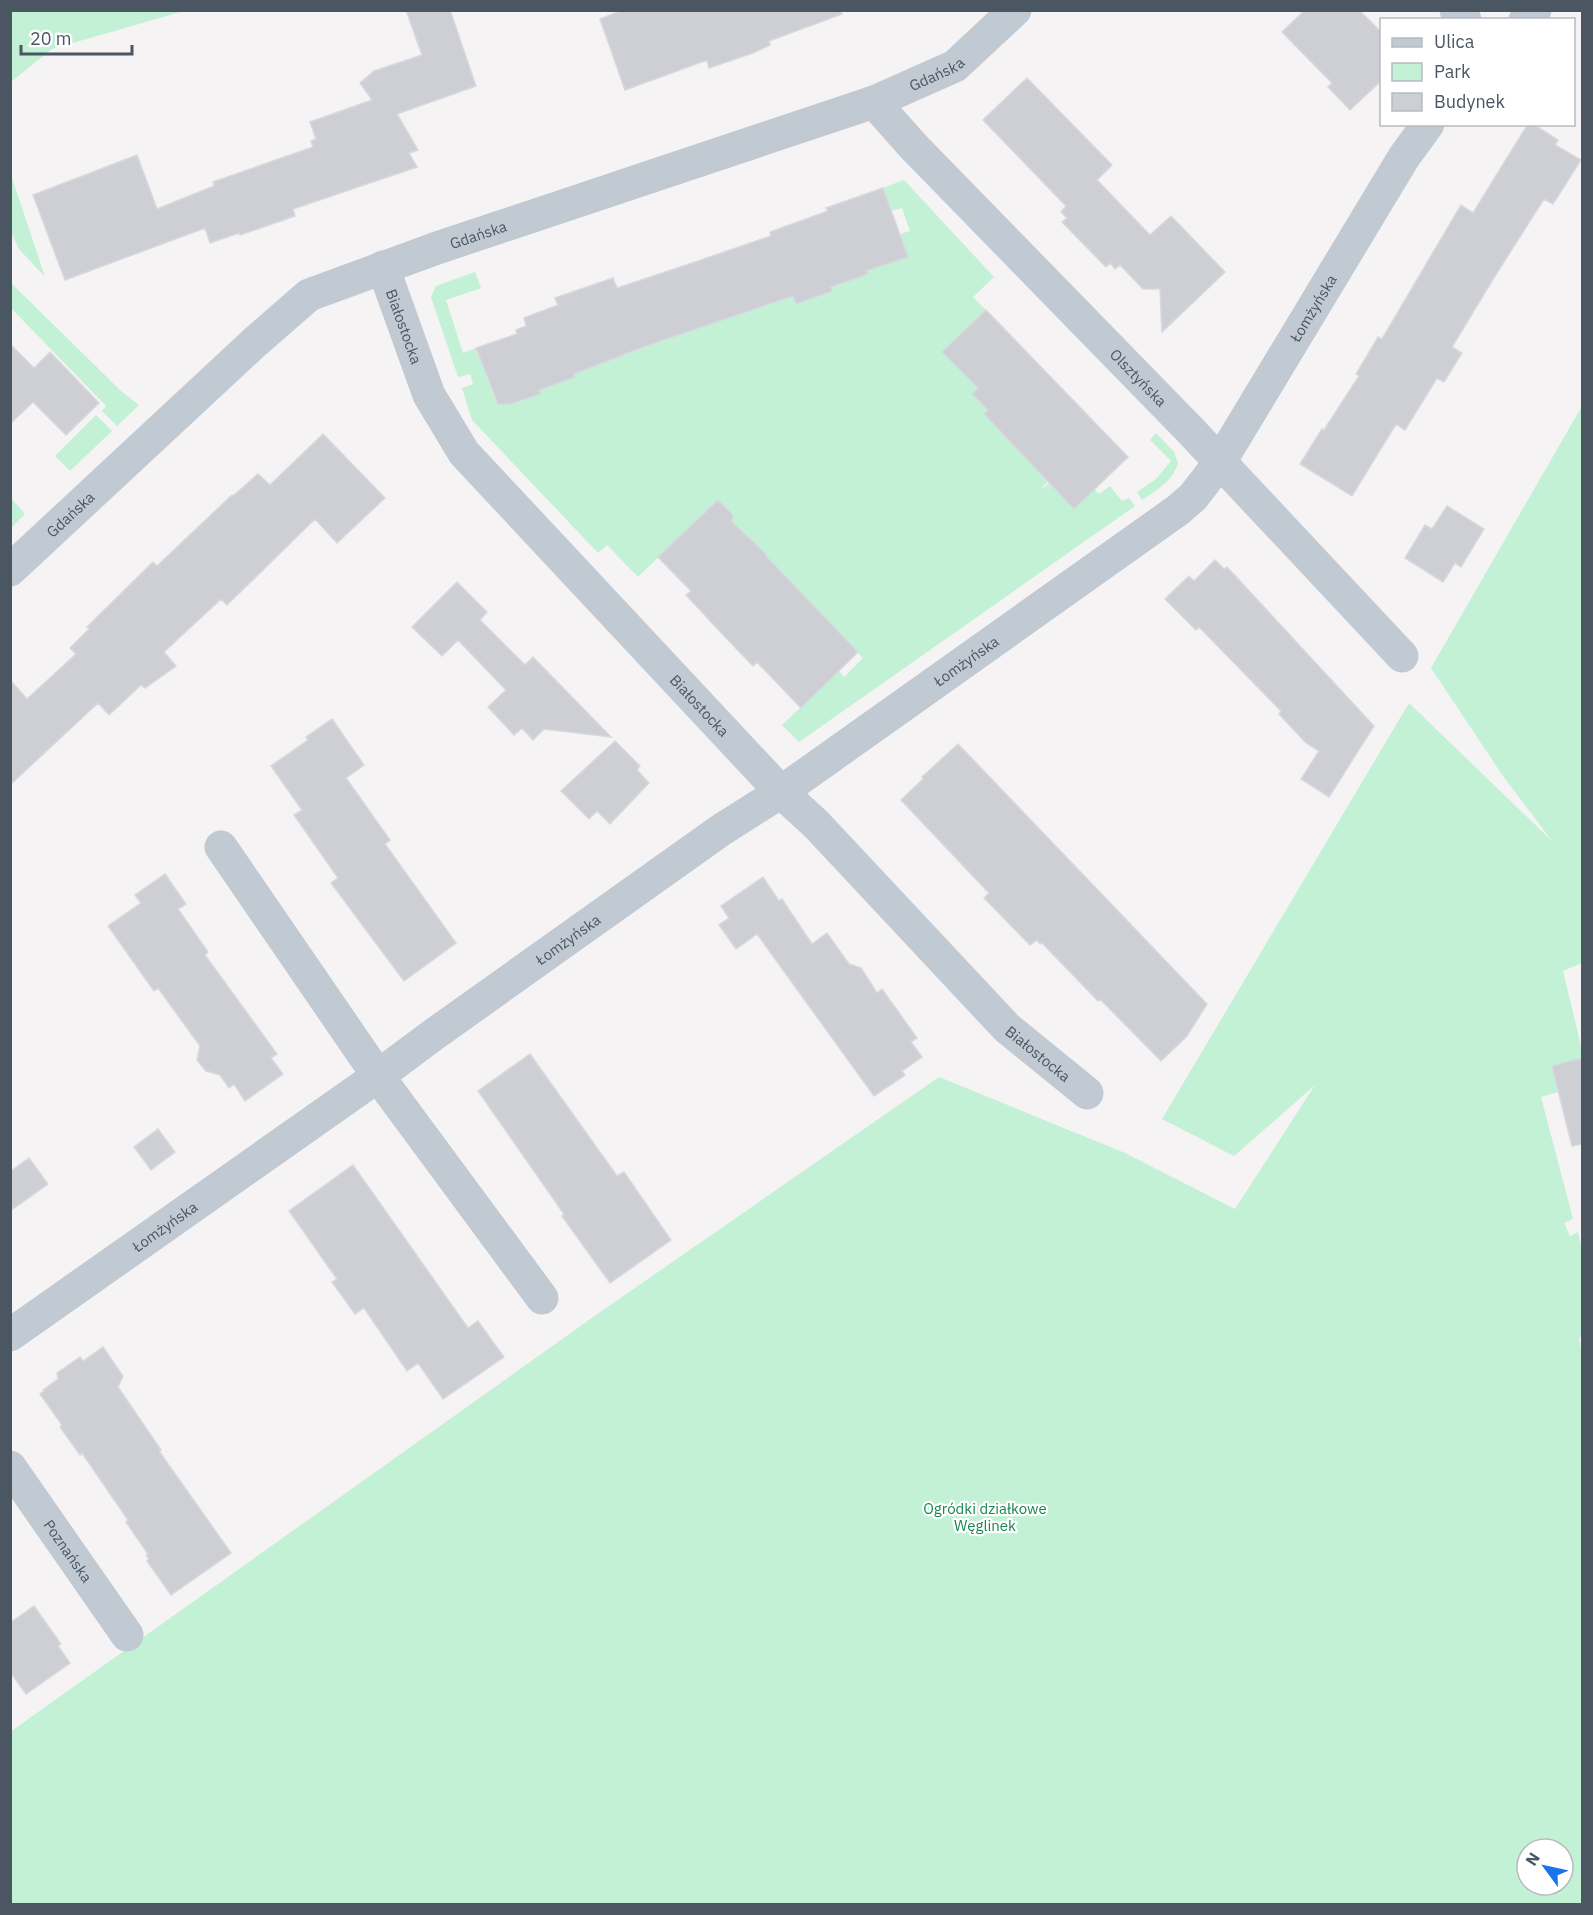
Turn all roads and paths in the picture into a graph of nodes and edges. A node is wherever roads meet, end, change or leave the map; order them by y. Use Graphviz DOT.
graph roads {
  1 [pos="1015,10"];
  2 [pos="873,102"];
  3 [pos="1427,126"];
  4 [pos="383,267"];
  5 [pos="1220,462"];
  6 [pos="10,570"];
  7 [pos="1402,656"];
  8 [pos="782,792"];
  9 [pos="221,847"];
  10 [pos="378,1076"];
  11 [pos="1087,1093"];
  12 [pos="542,1298"];
  13 [pos="10,1335"];
  14 [pos="10,1467"];
  15 [pos="127,1635"];
  1 -- 2 [label="street, Gdańska"];
  2 -- 4 [label="street, Gdańska"];
  2 -- 5 [label="street, Olsztyńska"];
  3 -- 5 [label="street, Łomżyńska"];
  4 -- 6 [label="street, Gdańska"];
  4 -- 8 [label="street, Białostocka"];
  5 -- 7 [label="street, Olsztyńska"];
  5 -- 8 [label="street, Łomżyńska"];
  8 -- 10 [label="street, Łomżyńska"];
  8 -- 11 [label="street, Białostocka"];
  9 -- 10 [label="street"];
  10 -- 12 [label="street"];
  10 -- 13 [label="street, Łomżyńska"];
  14 -- 15 [label="street, Poznańska"];
}
